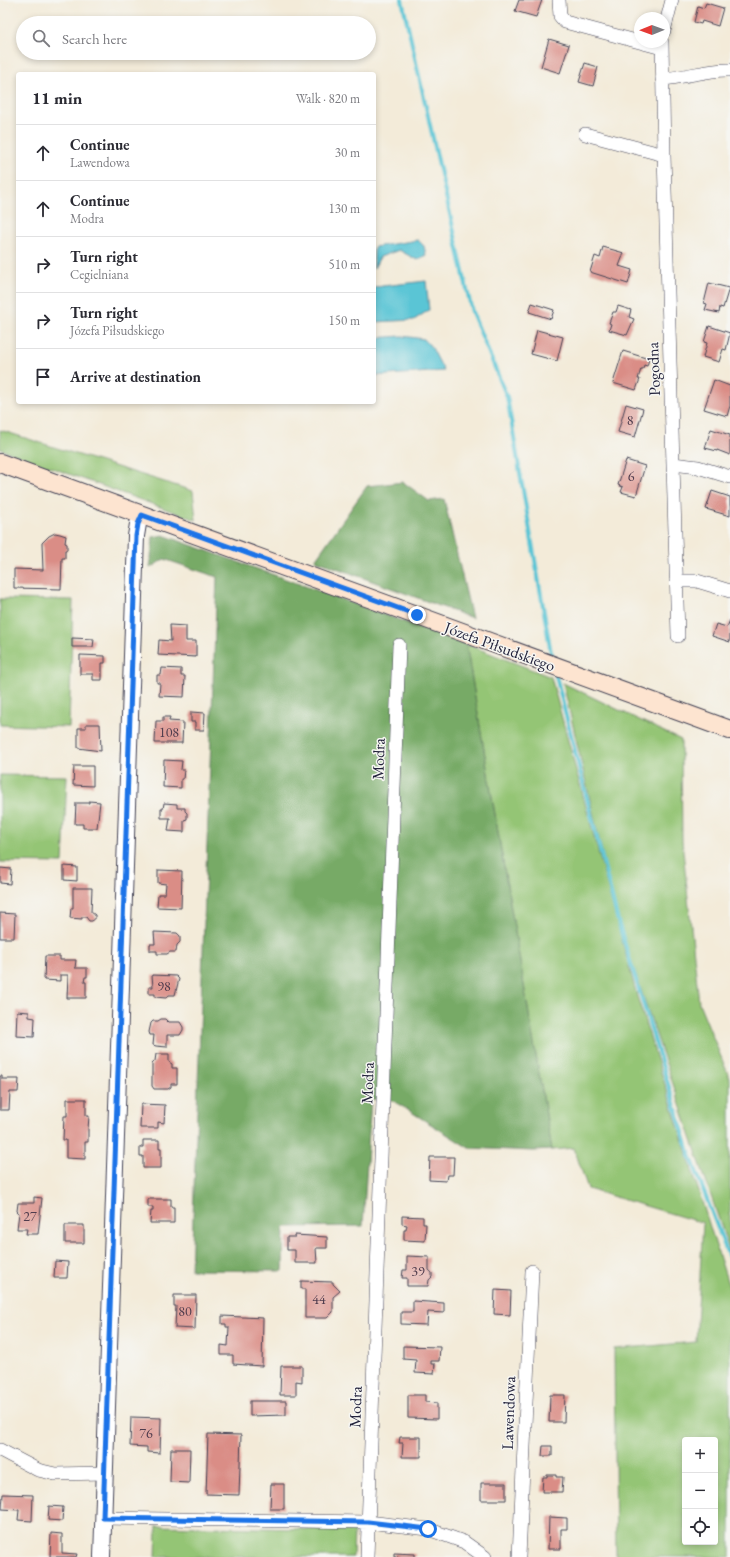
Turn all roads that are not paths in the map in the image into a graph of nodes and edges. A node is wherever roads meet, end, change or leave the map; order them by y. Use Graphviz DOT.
graph roads {
  1 [pos="559,0"];
  2 [pos="672,0"];
  3 [pos="669,12"];
  4 [pos="634,38"];
  5 [pos="662,48"];
  6 [pos="730,70"];
  7 [pos="662,79"];
  8 [pos="585,134"];
  9 [pos="664,155"];
  10 [pos="0,463"];
  11 [pos="673,464"];
  12 [pos="730,477"];
  13 [pos="142,515"];
  14 [pos="676,581"];
  15 [pos="730,591"];
  16 [pos="678,636"];
  17 [pos="399,645"];
  18 [pos="730,730"];
  19 [pos="532,1271"];
  20 [pos="0,1450"];
  21 [pos="105,1473"];
  22 [pos="103,1518"];
  23 [pos="368,1522"];
  24 [pos="102,1557"];
  25 [pos="367,1557"];
  26 [pos="485,1557"];
  27 [pos="519,1557"];
  1 -- 4 [label="street, Pogodna"];
  2 -- 3 [label="street"];
  5 -- 7 [label="street, Pogodna"];
  6 -- 7 [label="street"];
  7 -- 9 [label="street, Pogodna"];
  8 -- 9 [label="street"];
  9 -- 11 [label="street, Pogodna"];
  10 -- 13 [label="main road, Józefa Piłsudskiego"];
  11 -- 12 [label="street"];
  11 -- 14 [label="street, Pogodna"];
  13 -- 18 [label="main road, Józefa Piłsudskiego"];
  13 -- 21 [label="street"];
  14 -- 15 [label="street"];
  14 -- 16 [label="street, Pogodna"];
  17 -- 23 [label="street, Modra"];
  19 -- 27 [label="street, Lawendowa"];
  20 -- 21 [label="street"];
  21 -- 22 [label="street"];
  22 -- 23 [label="street"];
  22 -- 24 [label="street"];
  23 -- 25 [label="street, Modra"];
  23 -- 26 [label="street"];
}
